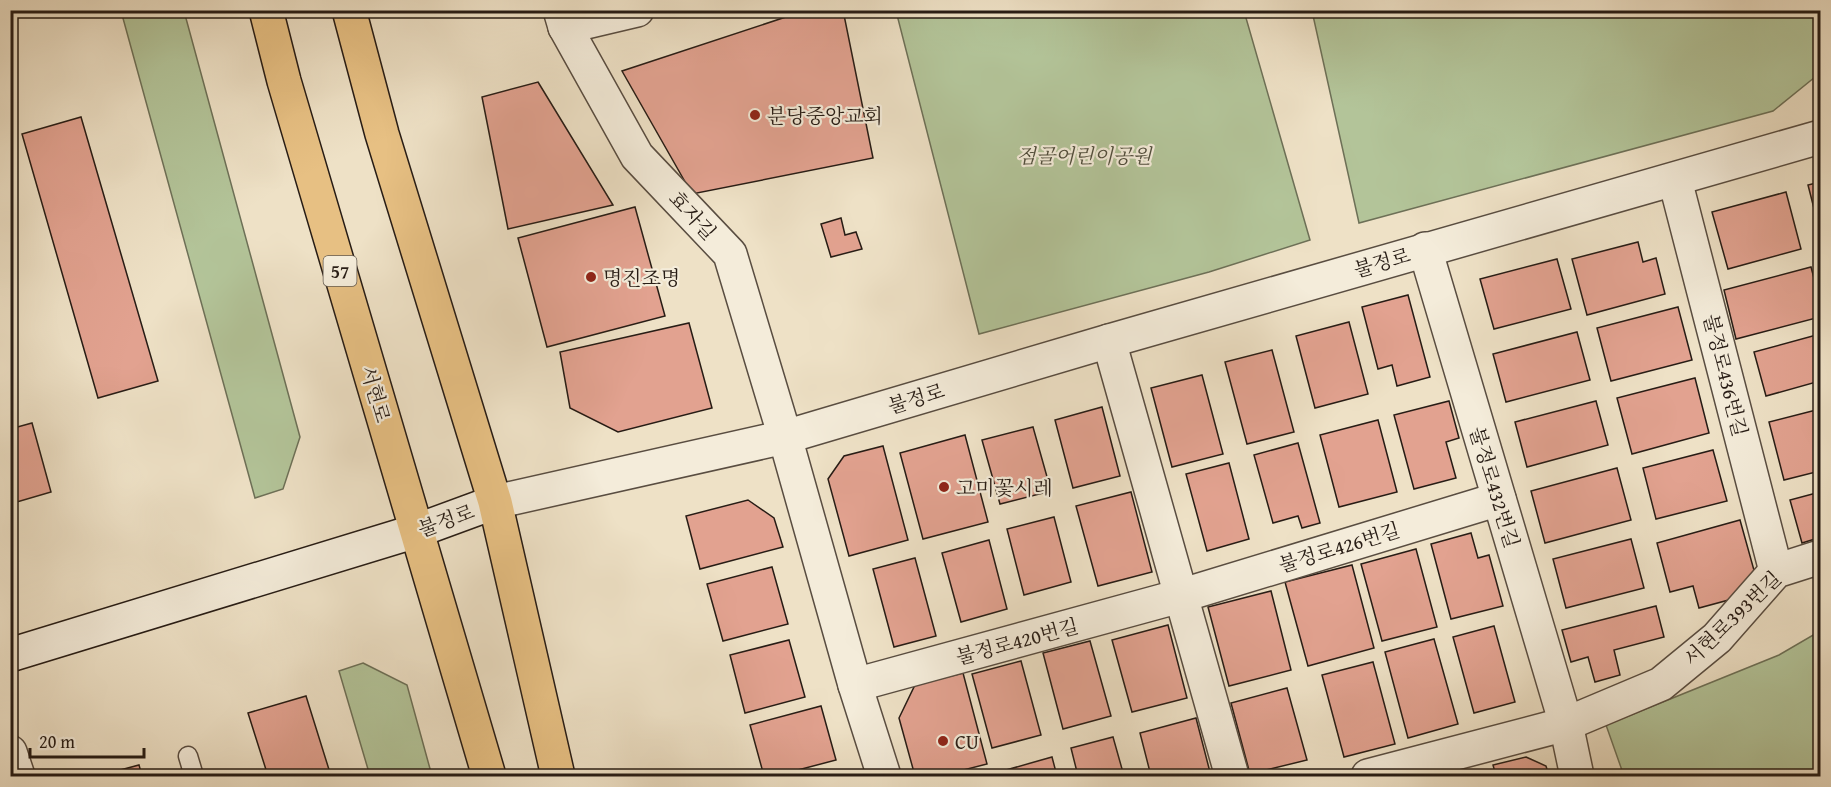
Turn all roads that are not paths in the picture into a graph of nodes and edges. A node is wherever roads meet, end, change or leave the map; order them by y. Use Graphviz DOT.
graph roads {
  1 [pos="266,10"];
  2 [pos="349,10"];
  3 [pos="637,10"];
  4 [pos="562,19"];
  5 [pos="1821,137"];
  6 [pos="1675,180"];
  7 [pos="1425,249"];
  8 [pos="1109,341"];
  9 [pos="785,437"];
  10 [pos="1498,499"];
  11 [pos="495,502"];
  12 [pos="416,531"];
  13 [pos="1821,557"];
  14 [pos="1776,571"];
  15 [pos="1180,596"];
  16 [pos="10,655"];
  17 [pos="855,686"];
  18 [pos="1566,724"];
  19 [pos="10,752"];
  20 [pos="188,756"];
  21 [pos="18,777"];
  22 [pos="194,777"];
  23 [pos="489,777"];
  24 [pos="558,777"];
  25 [pos="884,777"];
  26 [pos="1232,777"];
  27 [pos="1368,777"];
  28 [pos="1577,777"];
  1 -- 12 [label="main road, 서현로 / 57"];
  2 -- 11 [label="main road"];
  3 -- 4 [label="street"];
  4 -- 9 [label="street, 효자길"];
  5 -- 6 [label="street, 불정로"];
  6 -- 7 [label="street, 불정로"];
  6 -- 14 [label="street, 불정로436번길"];
  7 -- 8 [label="street, 불정로"];
  7 -- 10 [label="street, 불정로432번길"];
  8 -- 9 [label="street, 불정로"];
  8 -- 15 [label="street"];
  9 -- 11 [label="street, 불정로"];
  9 -- 17 [label="street"];
  10 -- 15 [label="street, 불정로426번길"];
  10 -- 18 [label="street, 불정로432번길"];
  11 -- 12 [label="street, 불정로"];
  11 -- 24 [label="main road"];
  12 -- 16 [label="street, 불정로"];
  12 -- 23 [label="main road, 서현로 / 57"];
  13 -- 14 [label="street, 서현로393번길"];
  14 -- 18 [label="street, 서현로393번길"];
  15 -- 17 [label="street, 불정로420번길"];
  15 -- 26 [label="street"];
  17 -- 25 [label="street"];
  18 -- 27 [label="street"];
  18 -- 28 [label="street"];
  19 -- 21 [label="street"];
  20 -- 22 [label="lane"];
}
